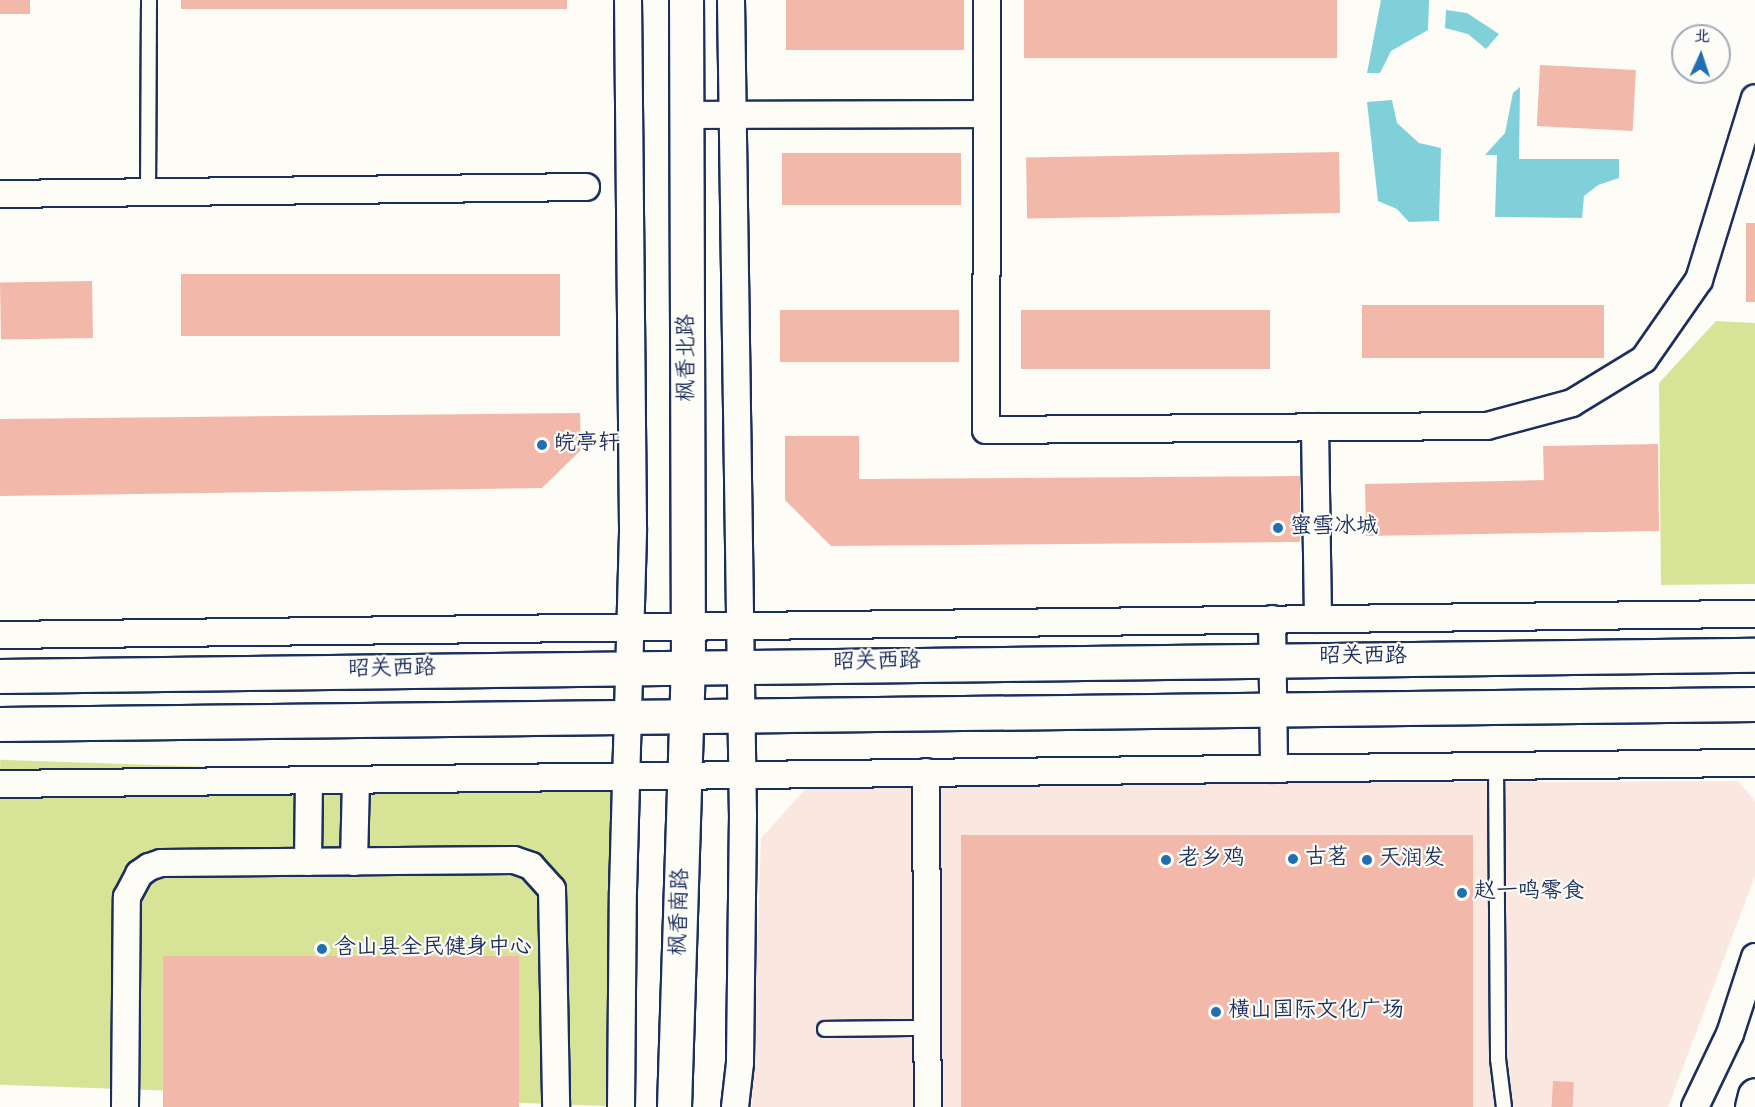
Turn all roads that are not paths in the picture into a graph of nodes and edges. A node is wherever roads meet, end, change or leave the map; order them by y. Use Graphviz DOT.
graph roads {
  1 [pos="149,0"];
  2 [pos="628,0"];
  3 [pos="686,0"];
  4 [pos="731,0"];
  5 [pos="987,0"];
  6 [pos="1755,98"];
  7 [pos="987,114"];
  8 [pos="687,115"];
  9 [pos="733,115"];
  10 [pos="586,188"];
  11 [pos="148,193"];
  12 [pos="0,194"];
  13 [pos="1315,427"];
  14 [pos="1755,614"];
  15 [pos="1272,619"];
  16 [pos="1318,619"];
  17 [pos="741,625"];
  18 [pos="688,626"];
  19 [pos="631,627"];
  20 [pos="0,635"];
  21 [pos="1755,655"];
  22 [pos="1272,658"];
  23 [pos="688,665"];
  24 [pos="741,665"];
  25 [pos="629,666"];
  26 [pos="0,676"];
  27 [pos="1755,704"];
  28 [pos="1273,710"];
  29 [pos="687,716"];
  30 [pos="742,716"];
  31 [pos="628,717"];
  32 [pos="0,724"];
  33 [pos="1755,763"];
  34 [pos="1496,766"];
  35 [pos="1274,769"];
  36 [pos="926,772"];
  37 [pos="743,774"];
  38 [pos="685,775"];
  39 [pos="626,776"];
  40 [pos="309,780"];
  41 [pos="356,780"];
  42 [pos="0,784"];
  43 [pos="308,862"];
  44 [pos="354,862"];
  45 [pos="1755,957"];
  46 [pos="927,1028"];
  47 [pos="825,1029"];
  48 [pos="1755,1095"];
  49 [pos="125,1107"];
  50 [pos="556,1107"];
  51 [pos="621,1107"];
  52 [pos="675,1107"];
  53 [pos="735,1107"];
  54 [pos="928,1107"];
  55 [pos="1504,1107"];
  56 [pos="1695,1107"];
  57 [pos="1752,1107"];
  1 -- 11 [label="lane"];
  2 -- 19 [label="street"];
  3 -- 8 [label="main road, 枫香北路"];
  4 -- 9 [label="street"];
  5 -- 7 [label="street"];
  6 -- 13 [label="street"];
  7 -- 9 [label="street"];
  7 -- 13 [label="street"];
  8 -- 9 [label="street"];
  8 -- 18 [label="main road, 枫香北路"];
  9 -- 17 [label="street"];
  10 -- 11 [label="street"];
  11 -- 12 [label="street"];
  13 -- 16 [label="street"];
  14 -- 16 [label="street"];
  15 -- 16 [label="street"];
  15 -- 17 [label="street"];
  15 -- 22 [label="street"];
  17 -- 18 [label="street"];
  17 -- 24 [label="street"];
  18 -- 19 [label="street"];
  18 -- 23 [label="main road, 枫香北路"];
  19 -- 20 [label="street"];
  19 -- 25 [label="street"];
  21 -- 22 [label="main road, 昭关西路"];
  22 -- 24 [label="main road, 昭关西路"];
  22 -- 28 [label="street"];
  23 -- 24 [label="main road, 昭关西路"];
  23 -- 25 [label="main road, 昭关西路"];
  23 -- 29 [label="main road, 枫香北路"];
  24 -- 30 [label="street"];
  25 -- 26 [label="main road, 昭关西路"];
  25 -- 31 [label="street"];
  27 -- 28 [label="main road"];
  28 -- 30 [label="main road"];
  28 -- 35 [label="street"];
  29 -- 30 [label="main road"];
  29 -- 31 [label="main road"];
  29 -- 38 [label="main road, 枫香南路"];
  30 -- 37 [label="street"];
  31 -- 32 [label="main road"];
  31 -- 39 [label="street"];
  33 -- 34 [label="street"];
  34 -- 35 [label="street"];
  34 -- 55 [label="lane"];
  35 -- 36 [label="street"];
  36 -- 37 [label="street"];
  36 -- 46 [label="street"];
  37 -- 38 [label="street"];
  37 -- 53 [label="street"];
  38 -- 39 [label="street"];
  38 -- 52 [label="main road, 枫香南路"];
  39 -- 41 [label="street"];
  39 -- 51 [label="street"];
  40 -- 41 [label="street"];
  40 -- 42 [label="street"];
  40 -- 43 [label="street"];
  41 -- 44 [label="street"];
  43 -- 44 [label="street"];
  43 -- 49 [label="street"];
  44 -- 50 [label="street"];
  45 -- 56 [label="street"];
  46 -- 47 [label="lane"];
  46 -- 54 [label="street"];
  48 -- 57 [label="main road"];
}
